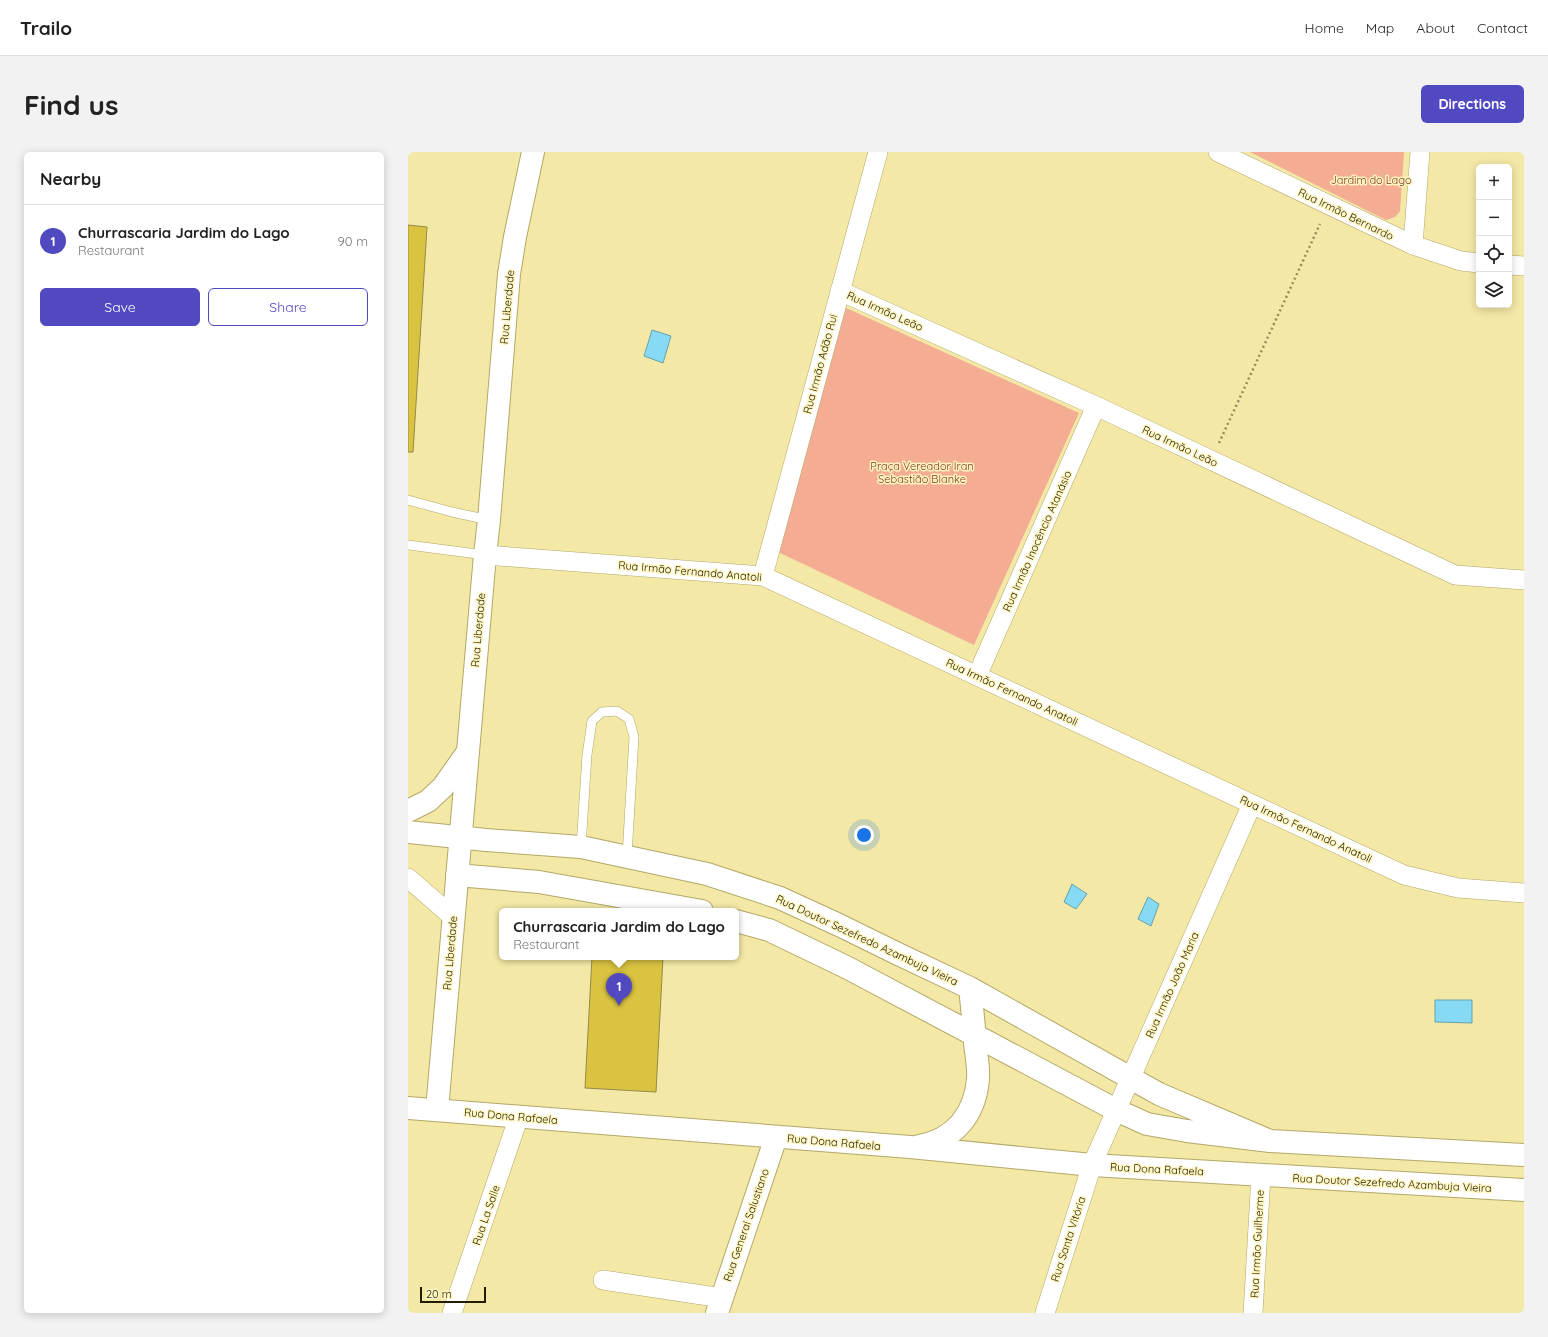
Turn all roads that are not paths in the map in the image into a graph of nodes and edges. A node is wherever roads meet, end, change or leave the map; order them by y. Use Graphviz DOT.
graph roads {
  1 [pos="533,152"];
  2 [pos="878,152"];
  3 [pos="1218,152"];
  4 [pos="1420,152"];
  5 [pos="1413,245"];
  6 [pos="1476,263"];
  7 [pos="1512,265"];
  8 [pos="1524,266"];
  9 [pos="840,291"];
  10 [pos="1096,406"];
  11 [pos="408,500"];
  12 [pos="489,520"];
  13 [pos="408,545"];
  14 [pos="485,555"];
  15 [pos="763,576"];
  16 [pos="1524,580"];
  17 [pos="977,676"];
  18 [pos="468,752"];
  19 [pos="1252,804"];
  20 [pos="408,811"];
  21 [pos="408,832"];
  22 [pos="460,836"];
  23 [pos="581,847"];
  24 [pos="627,856"];
  25 [pos="457,875"];
  26 [pos="408,878"];
  27 [pos="1524,893"];
  28 [pos="692,908"];
  29 [pos="453,917"];
  30 [pos="739,922"];
  31 [pos="970,988"];
  32 [pos="975,1036"];
  33 [pos="1130,1079"];
  34 [pos="408,1108"];
  35 [pos="437,1110"];
  36 [pos="1116,1110"];
  37 [pos="519,1116"];
  38 [pos="776,1137"];
  39 [pos="1270,1141"];
  40 [pos="910,1148"];
  41 [pos="1524,1155"];
  42 [pos="1092,1165"];
  43 [pos="1261,1175"];
  44 [pos="1524,1190"];
  45 [pos="603,1280"];
  46 [pos="719,1305"];
  47 [pos="452,1313"];
  48 [pos="1045,1313"];
  49 [pos="1253,1313"];
  1 -- 12 [label="main road, Rua Liberdade"];
  2 -- 9 [label="street, Rua Irmão Adão Rui"];
  3 -- 5 [label="street, Rua Irmão Bernardo"];
  4 -- 5 [label="street"];
  5 -- 6 [label="street, Rua Irmão Bernardo"];
  7 -- 8 [label="street"];
  9 -- 10 [label="street, Rua Irmão Leão"];
  9 -- 15 [label="street, Rua Irmão Adão Rui"];
  10 -- 16 [label="street, Rua Irmão Leão"];
  10 -- 17 [label="street, Rua Irmão Inocêncio Atanásio"];
  11 -- 12 [label="lane"];
  12 -- 14 [label="main road, Rua Liberdade"];
  13 -- 14 [label="lane"];
  14 -- 15 [label="street, Rua Irmão Fernando Anatoli"];
  14 -- 18 [label="main road, Rua Liberdade"];
  15 -- 17 [label="street, Rua Irmão Fernando Anatoli"];
  17 -- 19 [label="street, Rua Irmão Fernando Anatoli"];
  18 -- 20 [label="main road"];
  18 -- 22 [label="main road, Rua Liberdade"];
  19 -- 27 [label="street, Rua Irmão Fernando Anatoli"];
  19 -- 33 [label="street, Rua Irmão João Maria"];
  21 -- 22 [label="main road, Rua Doutor Sezefredo Azambuja Vieira"];
  22 -- 23 [label="main road, Rua Doutor Sezefredo Azambuja Vieira"];
  22 -- 25 [label="main road, Rua Liberdade"];
  23 -- 24 [label="main road, Rua Doutor Sezefredo Azambuja Vieira"];
  23 -- 24 [label="lane"];
  24 -- 31 [label="main road, Rua Doutor Sezefredo Azambuja Vieira"];
  25 -- 28 [label="main road"];
  25 -- 29 [label="main road, Rua Liberdade"];
  26 -- 29 [label="street"];
  29 -- 35 [label="main road, Rua Liberdade"];
  30 -- 32 [label="main road, Rua Doutor Sezefredo Azambuja Vieira"];
  31 -- 32 [label="main road"];
  31 -- 33 [label="main road, Rua Doutor Sezefredo Azambuja Vieira"];
  32 -- 36 [label="main road, Rua Doutor Sezefredo Azambuja Vieira"];
  32 -- 40 [label="main road"];
  33 -- 36 [label="street, Rua Irmão João Maria"];
  33 -- 39 [label="main road, Rua Doutor Sezefredo Azambuja Vieira"];
  34 -- 35 [label="main road, Rua Dona Rafaela"];
  35 -- 37 [label="main road, Rua Dona Rafaela"];
  36 -- 39 [label="main road, Rua Doutor Sezefredo Azambuja Vieira"];
  36 -- 42 [label="street, Rua Irmão João Maria"];
  37 -- 38 [label="main road, Rua Dona Rafaela"];
  37 -- 47 [label="street, Rua La Salle"];
  38 -- 40 [label="main road, Rua Dona Rafaela"];
  38 -- 46 [label="main road, Rua General Salustiano"];
  39 -- 41 [label="main road, Rua Doutor Sezefredo Azambuja Vieira"];
  40 -- 42 [label="main road, Rua Dona Rafaela"];
  42 -- 43 [label="main road, Rua Dona Rafaela"];
  42 -- 48 [label="street, Rua Santa Vitória"];
  43 -- 44 [label="main road, Rua Doutor Sezefredo Azambuja Vieira"];
  43 -- 49 [label="street, Rua Irmão Guilherme"];
  45 -- 46 [label="street"];
}
